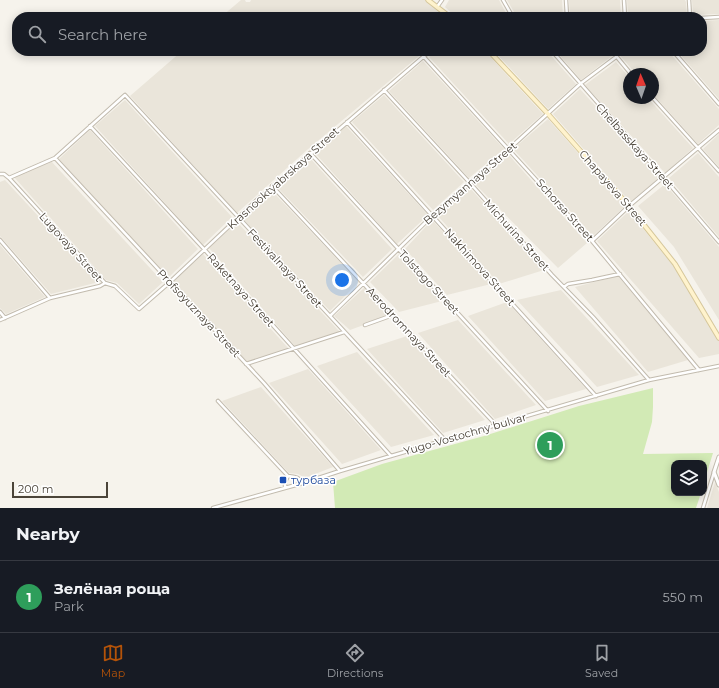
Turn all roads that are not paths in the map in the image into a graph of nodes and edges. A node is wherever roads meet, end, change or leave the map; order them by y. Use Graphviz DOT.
graph roads {
  1 [pos="428,0"];
  2 [pos="442,0"];
  3 [pos="503,0"];
  4 [pos="566,0"];
  5 [pos="624,0"];
  6 [pos="689,0"];
  7 [pos="437,7"];
  8 [pos="444,12"];
  9 [pos="510,12"];
  10 [pos="567,12"];
  11 [pos="625,12"];
  12 [pos="690,12"];
  13 [pos="719,17"];
  14 [pos="707,18"];
  15 [pos="424,56"];
  16 [pos="495,56"];
  17 [pos="556,56"];
  18 [pos="676,56"];
  19 [pos="616,57"];
  20 [pos="626,68"];
  21 [pos="580,84"];
  22 [pos="384,90"];
  23 [pos="657,104"];
  24 [pos="719,104"];
  25 [pos="548,114"];
  26 [pos="347,122"];
  27 [pos="90,126"];
  28 [pos="719,130"];
  29 [pos="509,149"];
  30 [pos="698,149"];
  31 [pos="310,153"];
  32 [pos="55,158"];
  33 [pos="719,171"];
  34 [pos="0,174"];
  35 [pos="9,178"];
  36 [pos="664,178"];
  37 [pos="470,183"];
  38 [pos="272,186"];
  39 [pos="629,206"];
  40 [pos="433,215"];
  41 [pos="239,217"];
  42 [pos="0,240"];
  43 [pos="592,241"];
  44 [pos="719,242"];
  45 [pos="204,249"];
  46 [pos="398,249"];
  47 [pos="620,274"];
  48 [pos="170,282"];
  49 [pos="364,282"];
  50 [pos="104,283"];
  51 [pos="564,287"];
  52 [pos="50,298"];
  53 [pos="139,309"];
  54 [pos="0,312"];
  55 [pos="394,314"];
  56 [pos="330,316"];
  57 [pos="5,318"];
  58 [pos="0,320"];
  59 [pos="365,325"];
  60 [pos="344,332"];
  61 [pos="719,338"];
  62 [pos="294,348"];
  63 [pos="246,364"];
  64 [pos="719,366"];
  65 [pos="699,370"];
  66 [pos="649,380"];
  67 [pos="596,396"];
  68 [pos="218,402"];
  69 [pos="548,410"];
  70 [pos="496,425"];
  71 [pos="445,440"];
  72 [pos="391,456"];
  73 [pos="719,457"];
  74 [pos="340,471"];
  75 [pos="714,472"];
  76 [pos="288,476"];
  77 [pos="303,483"];
  78 [pos="719,485"];
  79 [pos="285,488"];
  80 [pos="213,508"];
  81 [pos="703,508"];
  1 -- 7 [label="main road"];
  2 -- 7 [label="street"];
  3 -- 9 [label="street"];
  4 -- 10 [label="street"];
  5 -- 11 [label="street"];
  6 -- 12 [label="street"];
  7 -- 8 [label="main road"];
  13 -- 14 [label="street"];
  15 -- 22 [label="street, Krasnooktyabrskaya Street"];
  15 -- 29 [label="street, Schorsa Street"];
  16 -- 25 [label="main road, Chapayeva Street"];
  17 -- 21 [label="street, Chelbasskaya Street"];
  18 -- 24 [label="street"];
  19 -- 20 [label="street"];
  19 -- 21 [label="street, Bezymyannaya Street"];
  21 -- 25 [label="street, Bezymyannaya Street"];
  21 -- 36 [label="street, Chelbasskaya Street"];
  22 -- 26 [label="street, Krasnooktyabrskaya Street"];
  22 -- 37 [label="street, Michurina Street"];
  23 -- 30 [label="street"];
  25 -- 29 [label="street, Bezymyannaya Street"];
  25 -- 39 [label="main road, Chapayeva Street"];
  26 -- 31 [label="street, Krasnooktyabrskaya Street"];
  26 -- 40 [label="street, Nakhimova Street"];
  27 -- 32 [label="street"];
  27 -- 41 [label="street, Festivalnaya Street"];
  27 -- 45 [label="street, Raketnaya Street"];
  28 -- 30 [label="street"];
  29 -- 37 [label="street, Bezymyannaya Street"];
  29 -- 43 [label="street, Schorsa Street"];
  30 -- 33 [label="street"];
  30 -- 36 [label="street"];
  31 -- 38 [label="street, Krasnooktyabrskaya Street"];
  31 -- 46 [label="street, Tolstogo Street"];
  32 -- 35 [label="street"];
  32 -- 48 [label="street, Profsoyuznaya Street"];
  34 -- 35 [label="street"];
  35 -- 50 [label="street, Lugovaya Street"];
  36 -- 39 [label="street"];
  36 -- 44 [label="street, Chelbasskaya Street"];
  37 -- 40 [label="street, Bezymyannaya Street"];
  37 -- 51 [label="street, Michurina Street"];
  38 -- 41 [label="street, Krasnooktyabrskaya Street"];
  38 -- 49 [label="street, Aerodromnaya Street"];
  39 -- 43 [label="street"];
  39 -- 61 [label="main road, Chapayeva Street"];
  40 -- 46 [label="street, Bezymyannaya Street"];
  40 -- 67 [label="street, Nakhimova Street"];
  41 -- 45 [label="street, Krasnooktyabrskaya Street"];
  41 -- 56 [label="street, Festivalnaya Street"];
  42 -- 52 [label="street"];
  43 -- 47 [label="street, Schorsa Street"];
  45 -- 48 [label="street, Krasnooktyabrskaya Street"];
  45 -- 62 [label="street, Raketnaya Street"];
  46 -- 49 [label="street, Bezymyannaya Street"];
  46 -- 69 [label="street, Tolstogo Street"];
  47 -- 51 [label="street"];
  47 -- 65 [label="street, Schorsa Street"];
  48 -- 53 [label="street, Krasnooktyabrskaya Street"];
  48 -- 63 [label="street, Profsoyuznaya Street"];
  49 -- 55 [label="street, Aerodromnaya Street"];
  49 -- 56 [label="street, Bezymyannaya Street"];
  50 -- 52 [label="street"];
  50 -- 53 [label="street, Lugovaya Street"];
  51 -- 66 [label="street, Michurina Street"];
  52 -- 57 [label="street"];
  54 -- 57 [label="street"];
  55 -- 59 [label="street"];
  55 -- 70 [label="street, Aerodromnaya Street"];
  56 -- 60 [label="street, Festivalnaya Street"];
  57 -- 58 [label="street"];
  60 -- 62 [label="street"];
  60 -- 71 [label="street, Festivalnaya Street"];
  62 -- 63 [label="street"];
  62 -- 72 [label="street, Raketnaya Street"];
  63 -- 74 [label="street, Profsoyuznaya Street"];
  64 -- 65 [label="street, Yugo-Vostochny bulvar"];
  65 -- 66 [label="street, Yugo-Vostochny bulvar"];
  66 -- 67 [label="street, Yugo-Vostochny bulvar"];
  67 -- 69 [label="street, Yugo-Vostochny bulvar"];
  68 -- 76 [label="street"];
  69 -- 70 [label="street, Yugo-Vostochny bulvar"];
  70 -- 71 [label="street, Yugo-Vostochny bulvar"];
  71 -- 72 [label="street, Yugo-Vostochny bulvar"];
  72 -- 74 [label="street, Yugo-Vostochny bulvar"];
  73 -- 75 [label="street"];
  74 -- 77 [label="street, Yugo-Vostochny bulvar"];
  75 -- 78 [label="street"];
  75 -- 81 [label="street"];
  76 -- 77 [label="street"];
  76 -- 79 [label="street"];
  77 -- 79 [label="street, Yugo-Vostochny bulvar"];
  79 -- 80 [label="street, Yugo-Vostochny bulvar"];
}
